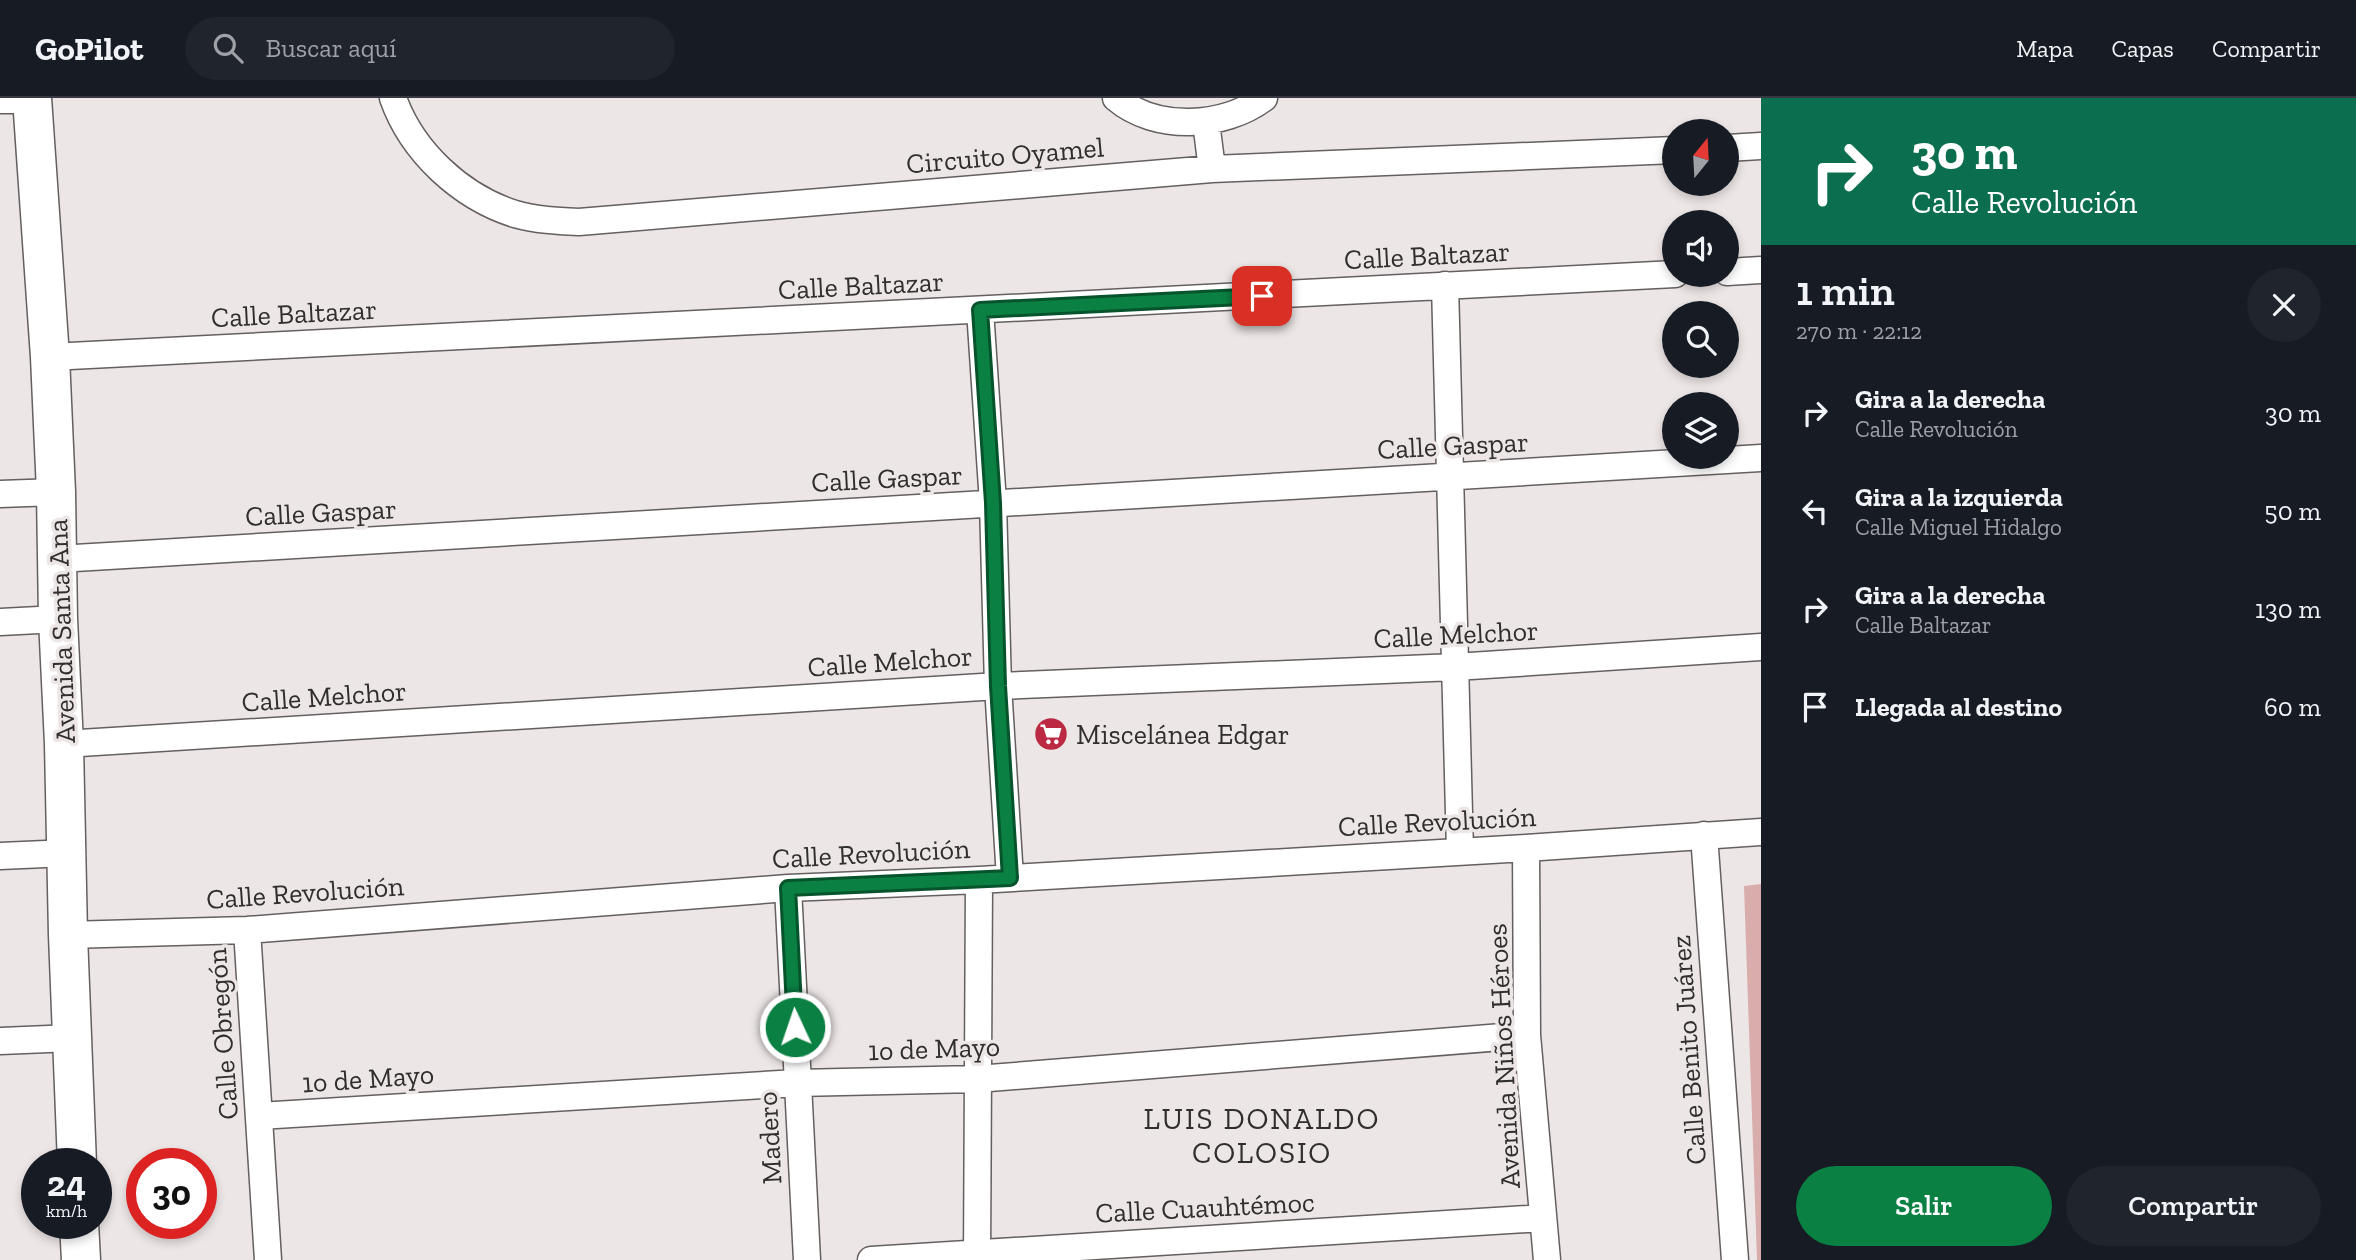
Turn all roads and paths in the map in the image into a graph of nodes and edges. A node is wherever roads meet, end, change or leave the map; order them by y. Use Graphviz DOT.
graph roads {
  1 [pos="393,98"];
  2 [pos="1116,98"];
  3 [pos="1264,98"];
  4 [pos="21,99"];
  5 [pos="1206,122"];
  6 [pos="1761,146"];
  7 [pos="1740,147"];
  8 [pos="1662,151"];
  9 [pos="1212,169"];
  10 [pos="1761,270"];
  11 [pos="1739,271"];
  12 [pos="1662,275"];
  13 [pos="1445,285"];
  14 [pos="980,310"];
  15 [pos="50,357"];
  16 [pos="1761,458"];
  17 [pos="1450,477"];
  18 [pos="56,492"];
  19 [pos="0,495"];
  20 [pos="993,503"];
  21 [pos="58,559"];
  22 [pos="58,619"];
  23 [pos="0,622"];
  24 [pos="1761,648"];
  25 [pos="1455,667"];
  26 [pos="998,686"];
  27 [pos="64,744"];
  28 [pos="1761,832"];
  29 [pos="1704,835"];
  30 [pos="1526,848"];
  31 [pos="1460,851"];
  32 [pos="68,853"];
  33 [pos="0,856"];
  34 [pos="1010,878"];
  35 [pos="979,880"];
  36 [pos="788,888"];
  37 [pos="247,930"];
  38 [pos="68,935"];
  39 [pos="1527,1035"];
  40 [pos="73,1038"];
  41 [pos="0,1041"];
  42 [pos="977,1079"];
  43 [pos="797,1083"];
  44 [pos="259,1116"];
  45 [pos="76,1148"];
  46 [pos="1543,1218"];
  47 [pos="79,1239"];
  48 [pos="977,1256"];
  49 [pos="80,1260"];
  50 [pos="268,1260"];
  51 [pos="807,1260"];
  52 [pos="871,1260"];
  53 [pos="1547,1260"];
  54 [pos="1735,1260"];
  1 -- 9 [label="street, Circuito Oyamel"];
  2 -- 5 [label="street"];
  3 -- 5 [label="street"];
  4 -- 15 [label="street, Avenida Santa Ana"];
  5 -- 9 [label="street"];
  6 -- 7 [label="street"];
  8 -- 9 [label="street, Circuito Oyamel"];
  10 -- 11 [label="street"];
  12 -- 13 [label="street, Calle Baltazar"];
  13 -- 14 [label="street, Calle Baltazar"];
  13 -- 17 [label="street"];
  14 -- 15 [label="street, Calle Baltazar"];
  14 -- 20 [label="street"];
  15 -- 18 [label="street, Avenida Santa Ana"];
  16 -- 17 [label="street, Calle Gaspar"];
  17 -- 20 [label="street, Calle Gaspar"];
  17 -- 25 [label="street"];
  18 -- 19 [label="street"];
  18 -- 21 [label="street, Avenida Santa Ana"];
  20 -- 21 [label="street, Calle Gaspar"];
  20 -- 26 [label="street"];
  21 -- 22 [label="street, Avenida Santa Ana"];
  22 -- 23 [label="street"];
  22 -- 27 [label="street, Avenida Santa Ana"];
  24 -- 25 [label="street, Calle Melchor"];
  25 -- 26 [label="street, Calle Melchor"];
  25 -- 31 [label="street"];
  26 -- 27 [label="street, Calle Melchor"];
  26 -- 34 [label="street"];
  27 -- 32 [label="street, Avenida Santa Ana"];
  28 -- 29 [label="street, Calle Revolución"];
  29 -- 30 [label="street, Calle Revolución"];
  29 -- 54 [label="street, Calle Benito Juárez"];
  30 -- 31 [label="street, Calle Revolución"];
  30 -- 39 [label="street, Avenida Niños Héroes"];
  31 -- 34 [label="street, Calle Revolución"];
  32 -- 33 [label="street"];
  32 -- 38 [label="street, Avenida Santa Ana"];
  34 -- 35 [label="street, Calle Revolución"];
  35 -- 36 [label="street, Calle Revolución"];
  35 -- 42 [label="street"];
  36 -- 37 [label="street, Calle Revolución"];
  36 -- 43 [label="street, Madero"];
  37 -- 38 [label="street, Calle Revolución"];
  37 -- 44 [label="street, Calle Obregón"];
  38 -- 40 [label="street, Avenida Santa Ana"];
  39 -- 42 [label="street, 1o de Mayo"];
  39 -- 46 [label="street, Avenida Niños Héroes"];
  40 -- 41 [label="street"];
  40 -- 45 [label="street, Avenida Santa Ana"];
  42 -- 43 [label="street, 1o de Mayo"];
  42 -- 48 [label="street"];
  43 -- 44 [label="street, 1o de Mayo"];
  43 -- 51 [label="street, Madero"];
  44 -- 50 [label="street, Calle Obregón"];
  46 -- 48 [label="street, Calle Cuauhtémoc"];
  46 -- 53 [label="street, Avenida Niños Héroes"];
  47 -- 49 [label="street"];
  48 -- 52 [label="street, Calle Cuauhtémoc"];
}
